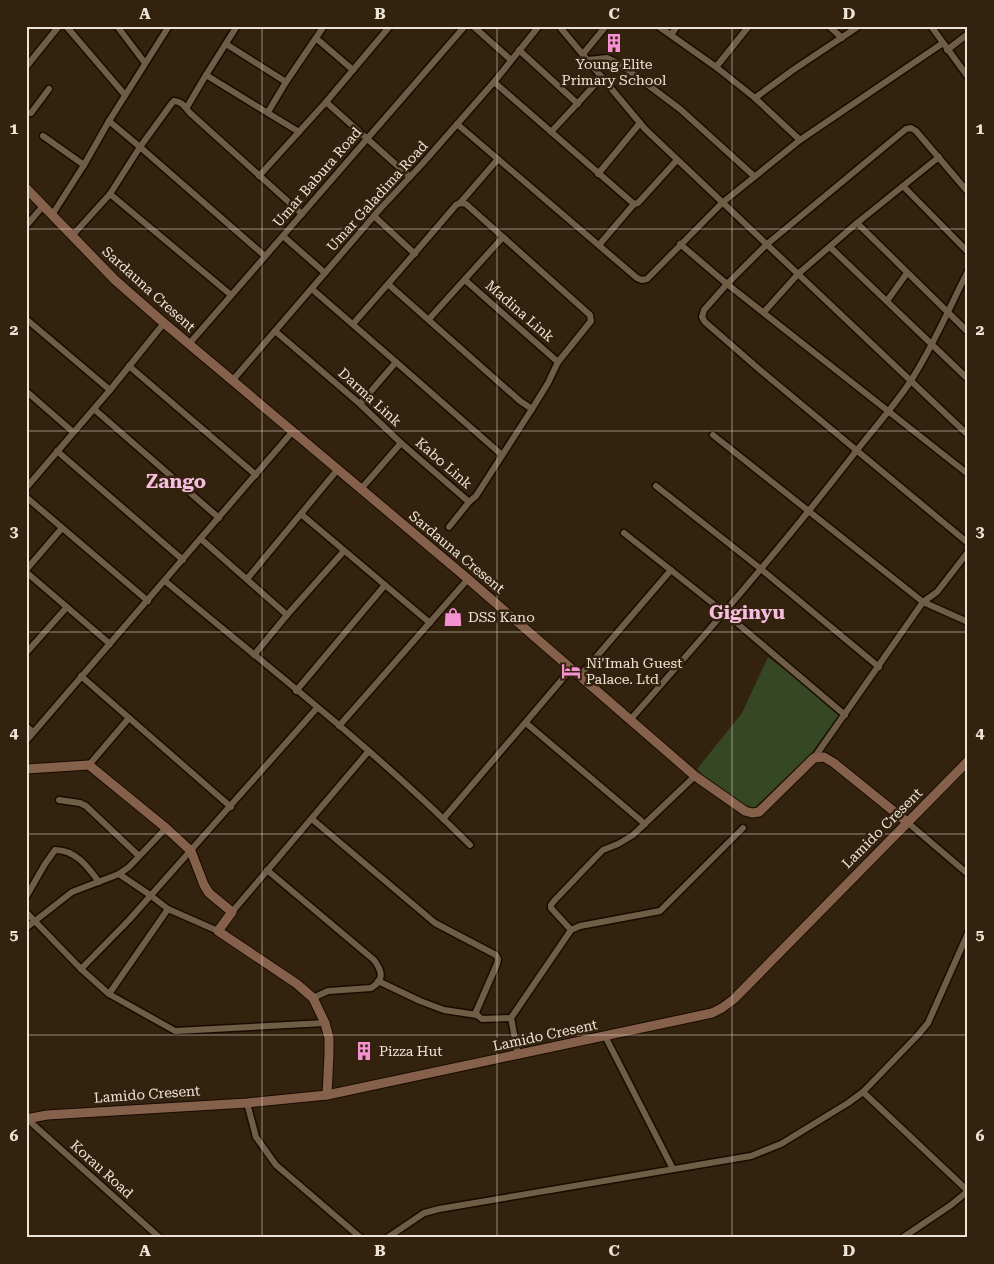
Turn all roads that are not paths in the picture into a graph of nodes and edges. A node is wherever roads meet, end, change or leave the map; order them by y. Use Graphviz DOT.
graph roads {
  1 [pos="59,26"];
  2 [pos="66,26"];
  3 [pos="117,26"];
  4 [pos="169,26"];
  5 [pos="237,26"];
  6 [pos="324,26"];
  7 [pos="390,26"];
  8 [pos="465,26"];
  9 [pos="473,26"];
  10 [pos="539,26"];
  11 [pos="559,26"];
  12 [pos="606,26"];
  13 [pos="658,26"];
  14 [pos="677,26"];
  15 [pos="749,26"];
  16 [pos="828,26"];
  17 [pos="859,26"];
  18 [pos="931,26"];
  19 [pos="968,34"];
  20 [pos="671,35"];
  21 [pos="842,38"];
  22 [pos="317,39"];
  23 [pos="226,44"];
  24 [pos="943,44"];
  25 [pos="519,50"];
  26 [pos="948,50"];
  27 [pos="585,57"];
  28 [pos="511,60"];
  29 [pos="145,63"];
  30 [pos="716,67"];
  31 [pos="26,68"];
  32 [pos="354,70"];
  33 [pos="206,75"];
  34 [pos="602,77"];
  35 [pos="968,77"];
  36 [pos="286,82"];
  37 [pos="494,82"];
  38 [pos="49,89"];
  39 [pos="125,95"];
  40 [pos="755,98"];
  41 [pos="326,102"];
  42 [pos="578,104"];
  43 [pos="187,107"];
  44 [pos="26,112"];
  45 [pos="268,112"];
  46 [pos="109,121"];
  47 [pos="457,124"];
  48 [pos="640,124"];
  49 [pos="299,132"];
  50 [pos="551,132"];
  51 [pos="43,136"];
  52 [pos="367,138"];
  53 [pos="800,140"];
  54 [pos="140,147"];
  55 [pos="939,157"];
  56 [pos="498,159"];
  57 [pos="677,160"];
  58 [pos="84,166"];
  59 [pos="598,174"];
  60 [pos="259,176"];
  61 [pos="754,176"];
  62 [pos="410,177"];
  63 [pos="903,186"];
  64 [pos="26,188"];
  65 [pos="968,192"];
  66 [pos="110,194"];
  67 [pos="460,203"];
  68 [pos="634,204"];
  69 [pos="722,204"];
  70 [pos="43,206"];
  71 [pos="302,214"];
  72 [pos="52,215"];
  73 [pos="374,216"];
  74 [pos="857,223"];
  75 [pos="26,226"];
  76 [pos="72,236"];
  77 [pos="283,236"];
  78 [pos="502,237"];
  79 [pos="680,244"];
  80 [pos="599,245"];
  81 [pos="766,245"];
  82 [pos="830,247"];
  83 [pos="968,252"];
  84 [pos="414,254"];
  85 [pos="265,256"];
  86 [pos="968,271"];
  87 [pos="907,273"];
  88 [pos="325,274"];
  89 [pos="798,274"];
  90 [pos="465,280"];
  91 [pos="962,283"];
  92 [pos="388,284"];
  93 [pos="727,284"];
  94 [pos="968,288"];
  95 [pos="312,289"];
  96 [pos="232,295"];
  97 [pos="887,301"];
  98 [pos="764,312"];
  99 [pos="947,313"];
  100 [pos="26,319"];
  101 [pos="429,319"];
  102 [pos="164,323"];
  103 [pos="353,324"];
  104 [pos="275,331"];
  105 [pos="968,332"];
  106 [pos="189,344"];
  107 [pos="932,344"];
  108 [pos="396,362"];
  109 [pos="558,362"];
  110 [pos="129,366"];
  111 [pos="968,378"];
  112 [pos="911,380"];
  113 [pos="232,381"];
  114 [pos="110,390"];
  115 [pos="27,394"];
  116 [pos="360,404"];
  117 [pos="94,409"];
  118 [pos="532,409"];
  119 [pos="890,412"];
  120 [pos="293,431"];
  121 [pos="73,432"];
  122 [pos="713,435"];
  123 [pos="968,435"];
  124 [pos="402,443"];
  125 [pos="57,451"];
  126 [pos="856,451"];
  127 [pos="502,455"];
  128 [pos="338,469"];
  129 [pos="968,474"];
  130 [pos="256,475"];
  131 [pos="656,486"];
  132 [pos="26,488"];
  133 [pos="361,489"];
  134 [pos="26,497"];
  135 [pos="469,502"];
  136 [pos="809,512"];
  137 [pos="302,514"];
  138 [pos="219,518"];
  139 [pos="449,527"];
  140 [pos="62,528"];
  141 [pos="624,533"];
  142 [pos="201,540"];
  143 [pos="968,543"];
  144 [pos="344,551"];
  145 [pos="968,552"];
  146 [pos="183,560"];
  147 [pos="671,570"];
  148 [pos="761,570"];
  149 [pos="26,571"];
  150 [pos="247,579"];
  151 [pos="468,579"];
  152 [pos="165,581"];
  153 [pos="385,585"];
  154 [pos="148,601"];
  155 [pos="924,602"];
  156 [pos="66,607"];
  157 [pos="725,613"];
  158 [pos="287,615"];
  159 [pos="968,622"];
  160 [pos="430,623"];
  161 [pos="110,644"];
  162 [pos="26,654"];
  163 [pos="254,655"];
  164 [pos="878,667"];
  165 [pos="571,669"];
  166 [pos="81,676"];
  167 [pos="579,677"];
  168 [pos="296,690"];
  169 [pos="317,708"];
  170 [pos="846,714"];
  171 [pos="129,718"];
  172 [pos="630,720"];
  173 [pos="526,723"];
  174 [pos="26,726"];
  175 [pos="339,726"];
  176 [pos="33,732"];
  177 [pos="26,742"];
  178 [pos="368,752"];
  179 [pos="814,758"];
  180 [pos="968,761"];
  181 [pos="89,765"];
  182 [pos="26,769"];
  183 [pos="695,776"];
  184 [pos="59,800"];
  185 [pos="231,807"];
  186 [pos="312,819"];
  187 [pos="443,819"];
  188 [pos="907,822"];
  189 [pos="645,824"];
  190 [pos="166,828"];
  191 [pos="743,828"];
  192 [pos="470,845"];
  193 [pos="191,851"];
  194 [pos="139,856"];
  195 [pos="267,870"];
  196 [pos="119,874"];
  197 [pos="968,874"];
  198 [pos="26,881"];
  199 [pos="98,882"];
  200 [pos="32,887"];
  201 [pos="150,895"];
  202 [pos="26,897"];
  203 [pos="168,909"];
  204 [pos="26,912"];
  205 [pos="232,912"];
  206 [pos="35,922"];
  207 [pos="26,928"];
  208 [pos="572,930"];
  209 [pos="218,931"];
  210 [pos="968,933"];
  211 [pos="81,969"];
  212 [pos="378,981"];
  213 [pos="109,994"];
  214 [pos="313,998"];
  215 [pos="477,1015"];
  216 [pos="511,1018"];
  217 [pos="325,1023"];
  218 [pos="605,1036"];
  219 [pos="518,1055"];
  220 [pos="863,1092"];
  221 [pos="327,1095"];
  222 [pos="247,1103"];
  223 [pos="26,1119"];
  224 [pos="673,1169"];
  225 [pos="968,1191"];
  226 [pos="160,1238"];
  227 [pos="361,1238"];
  228 [pos="387,1238"];
  229 [pos="902,1238"];
  1 -- 31 [label="street"];
  2 -- 39 [label="street"];
  3 -- 29 [label="street"];
  4 -- 29 [label="street"];
  5 -- 23 [label="street"];
  6 -- 22 [label="street"];
  7 -- 32 [label="street"];
  8 -- 52 [label="street, Umar Babura Road"];
  9 -- 28 [label="street"];
  10 -- 25 [label="street, Umar Galadima Road"];
  11 -- 27 [label="street"];
  12 -- 27 [label="street"];
  13 -- 20 [label="street"];
  14 -- 20 [label="street"];
  15 -- 30 [label="street"];
  16 -- 21 [label="street"];
  17 -- 21 [label="street"];
  18 -- 24 [label="street"];
  19 -- 26 [label="street"];
  20 -- 30 [label="street"];
  21 -- 40 [label="street"];
  22 -- 32 [label="street"];
  22 -- 36 [label="street"];
  23 -- 33 [label="street"];
  23 -- 36 [label="street"];
  24 -- 26 [label="street"];
  24 -- 53 [label="street"];
  25 -- 28 [label="street, Umar Galadima Road"];
  25 -- 42 [label="street"];
  26 -- 35 [label="street"];
  27 -- 34 [label="street"];
  27 -- 61 [label="street"];
  28 -- 37 [label="street, Umar Galadima Road"];
  29 -- 39 [label="street"];
  30 -- 40 [label="street"];
  32 -- 41 [label="street"];
  33 -- 43 [label="street"];
  33 -- 45 [label="street"];
  34 -- 42 [label="street"];
  34 -- 48 [label="street"];
  36 -- 45 [label="street"];
  37 -- 47 [label="street, Umar Galadima Road"];
  37 -- 50 [label="street"];
  38 -- 44 [label="street"];
  39 -- 46 [label="street"];
  40 -- 53 [label="street"];
  41 -- 49 [label="street"];
  41 -- 52 [label="street"];
  42 -- 50 [label="street"];
  43 -- 54 [label="street"];
  43 -- 60 [label="street"];
  45 -- 49 [label="street"];
  46 -- 54 [label="street"];
  46 -- 58 [label="street"];
  47 -- 56 [label="street"];
  47 -- 62 [label="street, Umar Galadima Road"];
  48 -- 57 [label="street"];
  48 -- 59 [label="street"];
  49 -- 60 [label="street"];
  50 -- 59 [label="street"];
  51 -- 58 [label="street"];
  52 -- 62 [label="street"];
  52 -- 71 [label="street, Umar Babura Road"];
  53 -- 61 [label="street"];
  54 -- 66 [label="street"];
  54 -- 85 [label="street"];
  55 -- 63 [label="street"];
  55 -- 65 [label="street"];
  55 -- 81 [label="street"];
  56 -- 67 [label="street"];
  56 -- 80 [label="street"];
  57 -- 68 [label="street"];
  57 -- 69 [label="street"];
  58 -- 72 [label="street"];
  59 -- 68 [label="street"];
  60 -- 71 [label="street"];
  61 -- 69 [label="street"];
  62 -- 73 [label="street, Umar Galadima Road"];
  63 -- 74 [label="street"];
  63 -- 83 [label="street"];
  64 -- 70 [label="street, Sardauna Cresent"];
  66 -- 76 [label="street"];
  66 -- 96 [label="street"];
  67 -- 78 [label="street"];
  67 -- 84 [label="street"];
  68 -- 80 [label="street"];
  69 -- 79 [label="street"];
  69 -- 81 [label="street"];
  70 -- 72 [label="street, Sardauna Cresent"];
  70 -- 75 [label="street"];
  71 -- 77 [label="street, Umar Babura Road"];
  72 -- 76 [label="street, Sardauna Cresent"];
  73 -- 84 [label="street"];
  73 -- 88 [label="street, Umar Galadima Road"];
  74 -- 82 [label="street"];
  74 -- 87 [label="street"];
  76 -- 102 [label="street, Sardauna Cresent"];
  77 -- 85 [label="street, Umar Babura Road"];
  77 -- 88 [label="street"];
  78 -- 90 [label="street"];
  78 -- 109 [label="street"];
  79 -- 80 [label="street"];
  79 -- 93 [label="street"];
  81 -- 89 [label="street"];
  81 -- 93 [label="street"];
  82 -- 89 [label="street"];
  82 -- 97 [label="street"];
  84 -- 92 [label="street"];
  85 -- 96 [label="street, Umar Babura Road"];
  86 -- 91 [label="street"];
  87 -- 97 [label="street"];
  87 -- 99 [label="street"];
  88 -- 95 [label="street, Umar Galadima Road"];
  89 -- 98 [label="street"];
  89 -- 112 [label="street"];
  90 -- 101 [label="street"];
  90 -- 109 [label="street, Madina Link"];
  91 -- 94 [label="street"];
  91 -- 99 [label="street"];
  92 -- 101 [label="street"];
  92 -- 103 [label="street"];
  93 -- 98 [label="street"];
  93 -- 126 [label="street"];
  95 -- 103 [label="street"];
  95 -- 104 [label="street, Umar Galadima Road"];
  96 -- 106 [label="street, Umar Babura Road"];
  97 -- 107 [label="street"];
  98 -- 119 [label="street"];
  99 -- 105 [label="street"];
  99 -- 107 [label="street"];
  100 -- 114 [label="street"];
  101 -- 118 [label="street"];
  102 -- 106 [label="street, Sardauna Cresent"];
  102 -- 110 [label="street"];
  103 -- 108 [label="street"];
  104 -- 113 [label="street, Umar Galadima Road"];
  104 -- 116 [label="street, Darma Link"];
  106 -- 113 [label="street, Sardauna Cresent"];
  107 -- 111 [label="street"];
  107 -- 112 [label="street"];
  108 -- 116 [label="street"];
  108 -- 127 [label="street"];
  109 -- 118 [label="street"];
  110 -- 114 [label="street"];
  110 -- 130 [label="street"];
  112 -- 119 [label="street"];
  112 -- 123 [label="street"];
  113 -- 120 [label="street, Sardauna Cresent"];
  114 -- 117 [label="street"];
  115 -- 121 [label="street"];
  116 -- 124 [label="street, Darma Link"];
  117 -- 121 [label="street"];
  117 -- 138 [label="street"];
  118 -- 127 [label="street"];
  119 -- 126 [label="street"];
  119 -- 129 [label="street"];
  120 -- 128 [label="street, Sardauna Cresent"];
  120 -- 130 [label="street"];
  121 -- 125 [label="street"];
  122 -- 136 [label="street"];
  124 -- 133 [label="street, Darma Link"];
  124 -- 135 [label="street, Kabo Link"];
  125 -- 132 [label="street"];
  125 -- 146 [label="street"];
  126 -- 136 [label="street"];
  126 -- 143 [label="street"];
  127 -- 135 [label="street"];
  128 -- 133 [label="street, Sardauna Cresent"];
  128 -- 137 [label="street"];
  130 -- 138 [label="street"];
  131 -- 148 [label="street"];
  133 -- 151 [label="street, Sardauna Cresent"];
  134 -- 140 [label="street"];
  135 -- 139 [label="street"];
  136 -- 148 [label="street"];
  136 -- 155 [label="street"];
  137 -- 144 [label="street"];
  137 -- 150 [label="street"];
  138 -- 142 [label="street"];
  140 -- 149 [label="street"];
  140 -- 154 [label="street"];
  141 -- 147 [label="street"];
  142 -- 146 [label="street"];
  142 -- 150 [label="street"];
  144 -- 153 [label="street"];
  144 -- 158 [label="street"];
  145 -- 155 [label="street"];
  146 -- 152 [label="street"];
  147 -- 157 [label="street"];
  147 -- 167 [label="street"];
  148 -- 157 [label="street"];
  148 -- 164 [label="street"];
  149 -- 156 [label="street"];
  150 -- 158 [label="street"];
  151 -- 160 [label="street"];
  151 -- 165 [label="street, Sardauna Cresent"];
  152 -- 154 [label="street"];
  152 -- 163 [label="street"];
  153 -- 160 [label="street"];
  153 -- 168 [label="street"];
  154 -- 161 [label="street"];
  155 -- 159 [label="street"];
  155 -- 164 [label="street"];
  156 -- 161 [label="street"];
  156 -- 162 [label="street"];
  157 -- 170 [label="street"];
  157 -- 172 [label="street"];
  158 -- 163 [label="street"];
  160 -- 175 [label="street"];
  161 -- 166 [label="street"];
  163 -- 168 [label="street"];
  164 -- 170 [label="street"];
  165 -- 167 [label="street, Sardauna Cresent"];
  165 -- 173 [label="street"];
  166 -- 171 [label="street"];
  166 -- 176 [label="street"];
  167 -- 172 [label="street, Sardauna Cresent"];
  168 -- 169 [label="street"];
  169 -- 175 [label="street"];
  169 -- 185 [label="street"];
  170 -- 179 [label="street"];
  171 -- 181 [label="street"];
  171 -- 185 [label="street"];
  172 -- 183 [label="street, Sardauna Cresent"];
  173 -- 187 [label="street"];
  173 -- 189 [label="street"];
  174 -- 176 [label="street"];
  175 -- 178 [label="street"];
  176 -- 177 [label="street"];
  178 -- 186 [label="street"];
  178 -- 187 [label="street"];
  179 -- 183 [label="street, Sardauna Cresent"];
  179 -- 188 [label="street"];
  180 -- 188 [label="street, Lamido Cresent"];
  181 -- 182 [label="street"];
  181 -- 190 [label="street"];
  183 -- 189 [label="street"];
  184 -- 194 [label="street"];
  185 -- 193 [label="street"];
  186 -- 195 [label="street"];
  186 -- 215 [label="street"];
  187 -- 192 [label="street"];
  188 -- 197 [label="street"];
  188 -- 218 [label="street, Lamido Cresent"];
  189 -- 208 [label="street"];
  190 -- 193 [label="street"];
  190 -- 194 [label="street"];
  191 -- 208 [label="street"];
  193 -- 201 [label="street"];
  193 -- 205 [label="street"];
  194 -- 196 [label="street"];
  195 -- 205 [label="street"];
  195 -- 212 [label="street"];
  196 -- 199 [label="street"];
  196 -- 201 [label="street"];
  198 -- 200 [label="street"];
  199 -- 200 [label="street"];
  199 -- 206 [label="street"];
  200 -- 202 [label="street"];
  201 -- 203 [label="street"];
  201 -- 211 [label="street"];
  203 -- 209 [label="street"];
  203 -- 213 [label="street"];
  204 -- 206 [label="street"];
  205 -- 209 [label="street"];
  206 -- 207 [label="street"];
  206 -- 211 [label="street"];
  208 -- 216 [label="street"];
  209 -- 214 [label="street"];
  210 -- 220 [label="street"];
  211 -- 213 [label="street"];
  212 -- 214 [label="street"];
  212 -- 215 [label="street"];
  213 -- 217 [label="street"];
  214 -- 217 [label="street"];
  215 -- 216 [label="street"];
  216 -- 219 [label="street"];
  217 -- 221 [label="street"];
  218 -- 219 [label="street, Lamido Cresent"];
  218 -- 224 [label="street"];
  219 -- 221 [label="street, Lamido Cresent"];
  220 -- 224 [label="street"];
  220 -- 225 [label="street"];
  221 -- 222 [label="street, Lamido Cresent"];
  222 -- 223 [label="street, Lamido Cresent"];
  222 -- 227 [label="street"];
  223 -- 226 [label="street, Korau Road"];
  224 -- 228 [label="street"];
  225 -- 229 [label="street"];
}
